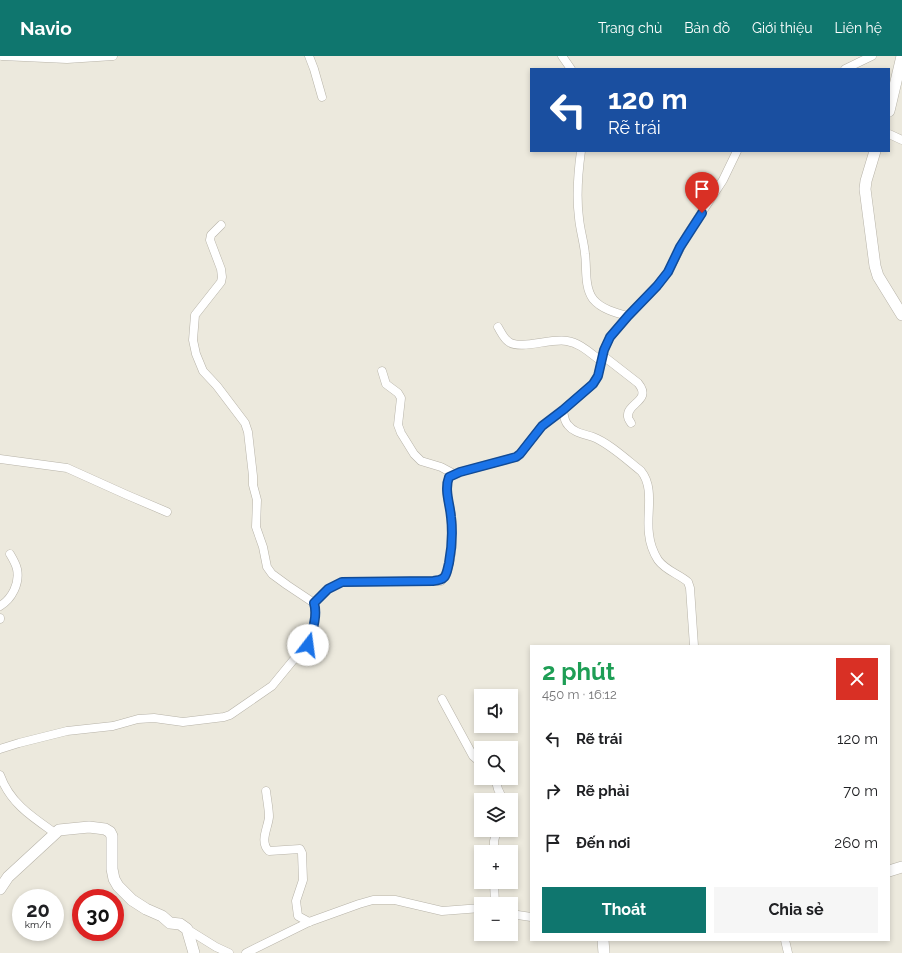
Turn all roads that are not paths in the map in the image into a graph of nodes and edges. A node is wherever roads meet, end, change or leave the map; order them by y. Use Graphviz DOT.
graph roads {
  1 [pos="2,56"];
  2 [pos="113,56"];
  3 [pos="309,56"];
  4 [pos="562,56"];
  5 [pos="872,56"];
  6 [pos="902,56"];
  7 [pos="570,68"];
  8 [pos="847,68"];
  9 [pos="322,97"];
  10 [pos="890,107"];
  11 [pos="890,134"];
  12 [pos="902,140"];
  13 [pos="581,152"];
  14 [pos="737,152"];
  15 [pos="875,152"];
  16 [pos="221,226"];
  17 [pos="628,316"];
  18 [pos="902,316"];
  19 [pos="498,327"];
  20 [pos="602,358"];
  21 [pos="382,372"];
  22 [pos="563,410"];
  23 [pos="631,423"];
  24 [pos="0,458"];
  25 [pos="454,474"];
  26 [pos="167,512"];
  27 [pos="10,554"];
  28 [pos="314,603"];
  29 [pos="0,606"];
  30 [pos="694,645"];
  31 [pos="442,699"];
  32 [pos="0,749"];
  33 [pos="474,757"];
  34 [pos="0,775"];
  35 [pos="266,791"];
  36 [pos="55,833"];
  37 [pos="902,867"];
  38 [pos="890,871"];
  39 [pos="0,889"];
  40 [pos="474,909"];
  41 [pos="518,915"];
  42 [pos="530,917"];
  43 [pos="309,922"];
  44 [pos="187,929"];
  45 [pos="603,941"];
  46 [pos="785,941"];
  47 [pos="194,953"];
  48 [pos="229,953"];
  49 [pos="246,953"];
  50 [pos="604,953"];
  51 [pos="788,953"];
  1 -- 2 [label="street"];
  3 -- 9 [label="street"];
  4 -- 7 [label="street"];
  5 -- 8 [label="street"];
  6 -- 10 [label="street"];
  11 -- 12 [label="street"];
  13 -- 17 [label="street"];
  14 -- 17 [label="street"];
  15 -- 18 [label="street"];
  16 -- 28 [label="street"];
  17 -- 20 [label="street"];
  19 -- 20 [label="street"];
  20 -- 22 [label="street"];
  20 -- 23 [label="street"];
  21 -- 25 [label="street"];
  22 -- 25 [label="street"];
  22 -- 30 [label="street"];
  24 -- 26 [label="street"];
  25 -- 28 [label="street"];
  27 -- 29 [label="street"];
  28 -- 32 [label="street"];
  31 -- 33 [label="street"];
  34 -- 36 [label="street"];
  35 -- 43 [label="street"];
  36 -- 39 [label="street"];
  36 -- 44 [label="street"];
  37 -- 38 [label="street"];
  40 -- 43 [label="street"];
  41 -- 42 [label="street"];
  43 -- 49 [label="street"];
  44 -- 47 [label="street"];
  44 -- 48 [label="street"];
  45 -- 50 [label="street"];
  46 -- 51 [label="street"];
}
